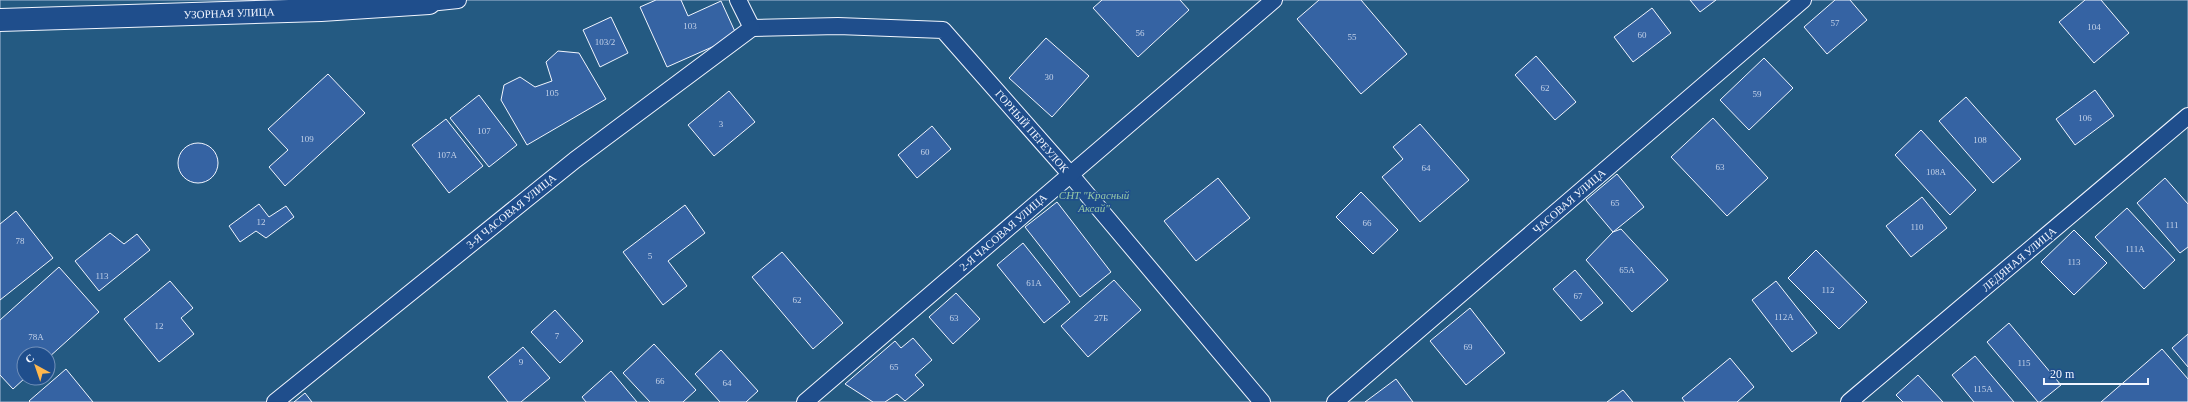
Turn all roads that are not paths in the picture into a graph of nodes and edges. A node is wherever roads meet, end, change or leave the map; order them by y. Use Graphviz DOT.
graph roads {
  1 [pos="458,0"];
  2 [pos="738,0"];
  3 [pos="1274,0"];
  4 [pos="1803,0"];
  5 [pos="430,1"];
  6 [pos="318,5"];
  7 [pos="0,20"];
  8 [pos="752,28"];
  9 [pos="2188,116"];
  10 [pos="1070,174"];
  11 [pos="274,402"];
  12 [pos="805,402"];
  13 [pos="1262,402"];
  14 [pos="1335,402"];
  15 [pos="1850,402"];
  1 -- 5 [label="lane, УЗОРНАЯ УЛИЦА"];
  2 -- 8 [label="lane"];
  3 -- 10 [label="lane, 2-Я ЧАСОВАЯ УЛИЦА"];
  4 -- 14 [label="lane, ЧАСОВАЯ УЛИЦА"];
  5 -- 6 [label="street, УЗОРНАЯ УЛИЦА"];
  6 -- 7 [label="street, УЗОРНАЯ УЛИЦА"];
  8 -- 10 [label="lane, ГОРНЫЙ ПЕРЕУЛОК"];
  8 -- 11 [label="lane, 3-Я ЧАСОВАЯ УЛИЦА"];
  9 -- 15 [label="lane, ЛЕДЯНАЯ УЛИЦА"];
  10 -- 12 [label="lane, 2-Я ЧАСОВАЯ УЛИЦА"];
  10 -- 13 [label="lane, ГОРНЫЙ ПЕРЕУЛОК"];
}
